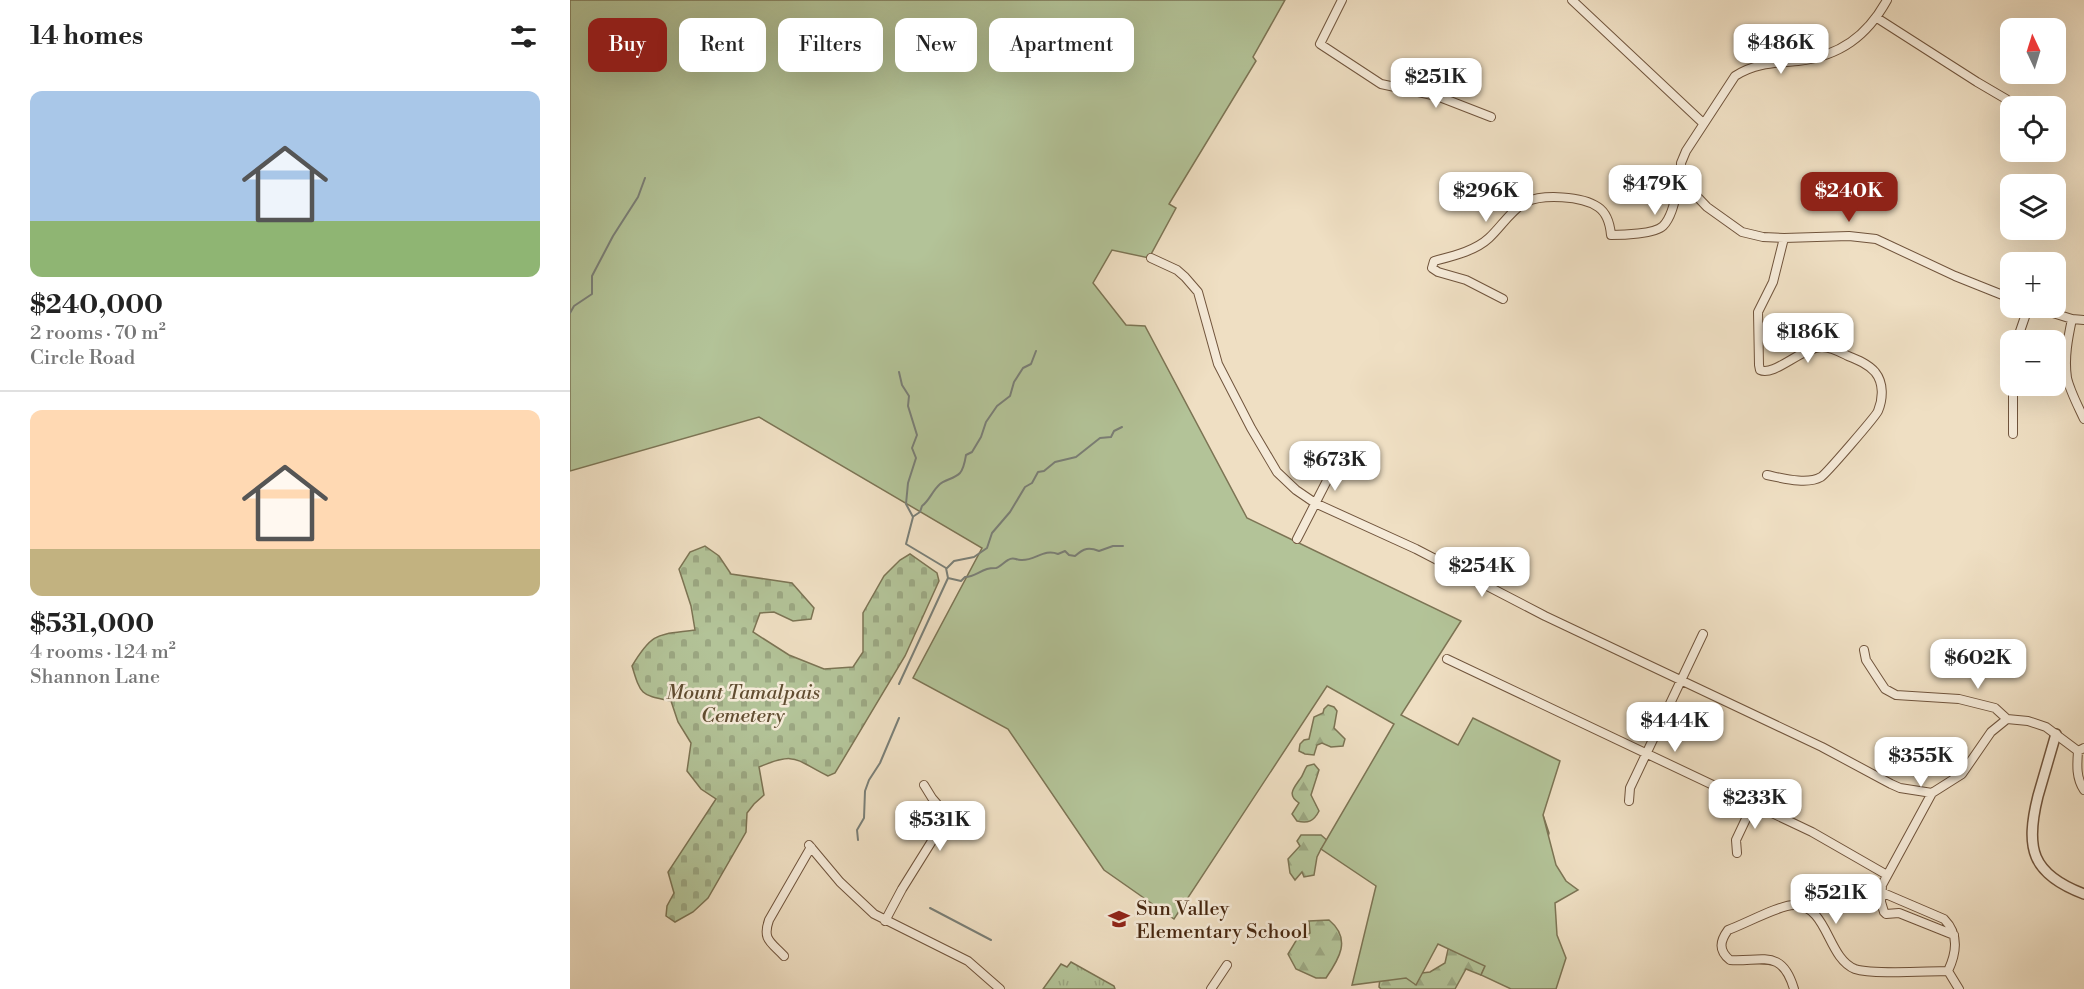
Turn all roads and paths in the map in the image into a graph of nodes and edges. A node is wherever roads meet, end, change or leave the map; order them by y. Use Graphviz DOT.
graph roads {
  1 [pos="1342,0"];
  2 [pos="1572,0"];
  3 [pos="1887,0"];
  4 [pos="1877,18"];
  5 [pos="2001,96"];
  6 [pos="1491,117"];
  7 [pos="1702,123"];
  8 [pos="1681,177"];
  9 [pos="1784,238"];
  10 [pos="1151,258"];
  11 [pos="2000,294"];
  12 [pos="1503,299"];
  13 [pos="2066,317"];
  14 [pos="2072,319"];
  15 [pos="2084,320"];
  16 [pos="2013,396"];
  17 [pos="2084,418"];
  18 [pos="2013,434"];
  19 [pos="1337,461"];
  20 [pos="1767,475"];
  21 [pos="1315,503"];
  22 [pos="1297,539"];
  23 [pos="1703,634"];
  24 [pos="1864,650"];
  25 [pos="1447,659"];
  26 [pos="1680,681"];
  27 [pos="2007,719"];
  28 [pos="2056,734"];
  29 [pos="2081,749"];
  30 [pos="1646,753"];
  31 [pos="924,785"];
  32 [pos="2084,789"];
  33 [pos="1932,793"];
  34 [pos="1629,801"];
  35 [pos="1753,804"];
  36 [pos="1737,853"];
  37 [pos="1887,876"];
  38 [pos="1881,892"];
  39 [pos="2084,894"];
  40 [pos="885,921"];
  41 [pos="1954,935"];
  42 [pos="784,956"];
  43 [pos="1227,965"];
  44 [pos="1948,971"];
  45 [pos="1000,989"];
  46 [pos="1211,989"];
  47 [pos="1794,989"];
  48 [pos="1959,989"];
  1 -- 6 [label="street"];
  2 -- 7 [label="street"];
  3 -- 4 [label="street"];
  4 -- 5 [label="street"];
  4 -- 7 [label="street"];
  7 -- 8 [label="street"];
  8 -- 9 [label="street"];
  8 -- 12 [label="street"];
  9 -- 11 [label="street"];
  9 -- 20 [label="street"];
  10 -- 21 [label="street"];
  13 -- 14 [label="street"];
  14 -- 15 [label="street"];
  14 -- 17 [label="street"];
  16 -- 18 [label="street"];
  19 -- 21 [label="street"];
  21 -- 22 [label="street"];
  21 -- 26 [label="street"];
  23 -- 26 [label="street"];
  24 -- 27 [label="street"];
  25 -- 30 [label="street"];
  26 -- 30 [label="street"];
  26 -- 33 [label="street"];
  27 -- 28 [label="street"];
  27 -- 33 [label="street"];
  28 -- 29 [label="street"];
  28 -- 39 [label="street"];
  29 -- 32 [label="street"];
  30 -- 34 [label="street"];
  30 -- 35 [label="street"];
  31 -- 40 [label="street"];
  33 -- 37 [label="street"];
  35 -- 36 [label="street"];
  35 -- 37 [label="street"];
  37 -- 38 [label="street"];
  38 -- 41 [label="street"];
  38 -- 41 [label="street"];
  40 -- 42 [label="street"];
  40 -- 45 [label="street"];
  41 -- 44 [label="street"];
  43 -- 46 [label="street"];
  44 -- 47 [label="street"];
  44 -- 48 [label="street"];
}
